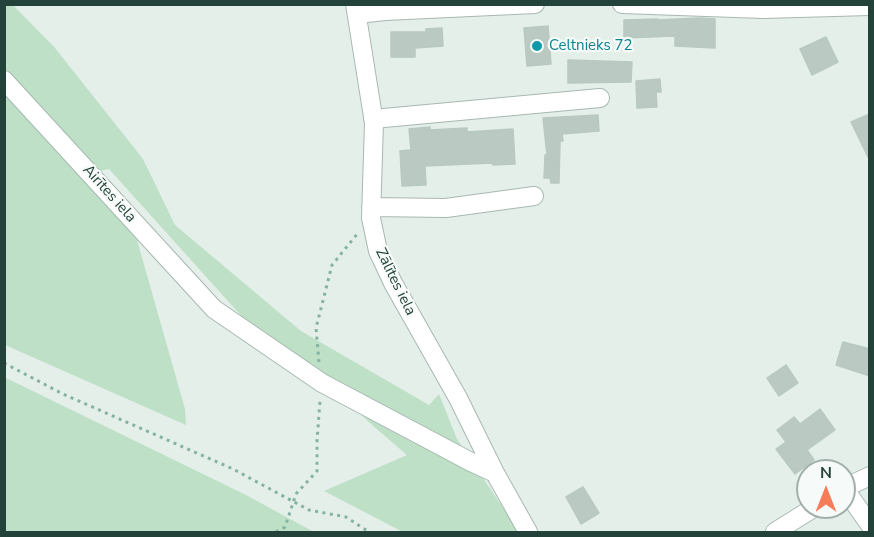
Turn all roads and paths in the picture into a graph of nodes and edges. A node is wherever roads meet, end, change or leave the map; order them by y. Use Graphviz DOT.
graph roads {
  1 [pos="535,4"];
  2 [pos="622,4"];
  3 [pos="870,6"];
  4 [pos="356,9"];
  5 [pos="4,80"];
  6 [pos="600,98"];
  7 [pos="373,119"];
  8 [pos="534,195"];
  9 [pos="371,207"];
  10 [pos="4,363"];
  11 [pos="495,473"];
  12 [pos="870,476"];
  13 [pos="856,482"];
  14 [pos="856,505"];
  15 [pos="796,519"];
  16 [pos="870,525"];
  17 [pos="369,532"];
  18 [pos="528,532"];
  19 [pos="775,532"];
  1 -- 4 [label="street"];
  2 -- 3 [label="street"];
  4 -- 7 [label="street, Zālītes iela"];
  5 -- 11 [label="street, Airītes iela"];
  6 -- 7 [label="street"];
  7 -- 9 [label="street, Zālītes iela"];
  8 -- 9 [label="street"];
  9 -- 11 [label="street, Zālītes iela"];
  10 -- 17 [label="path"];
  11 -- 18 [label="street, Zālītes iela"];
  12 -- 13 [label="street"];
  14 -- 16 [label="street"];
  15 -- 19 [label="street"];
}
